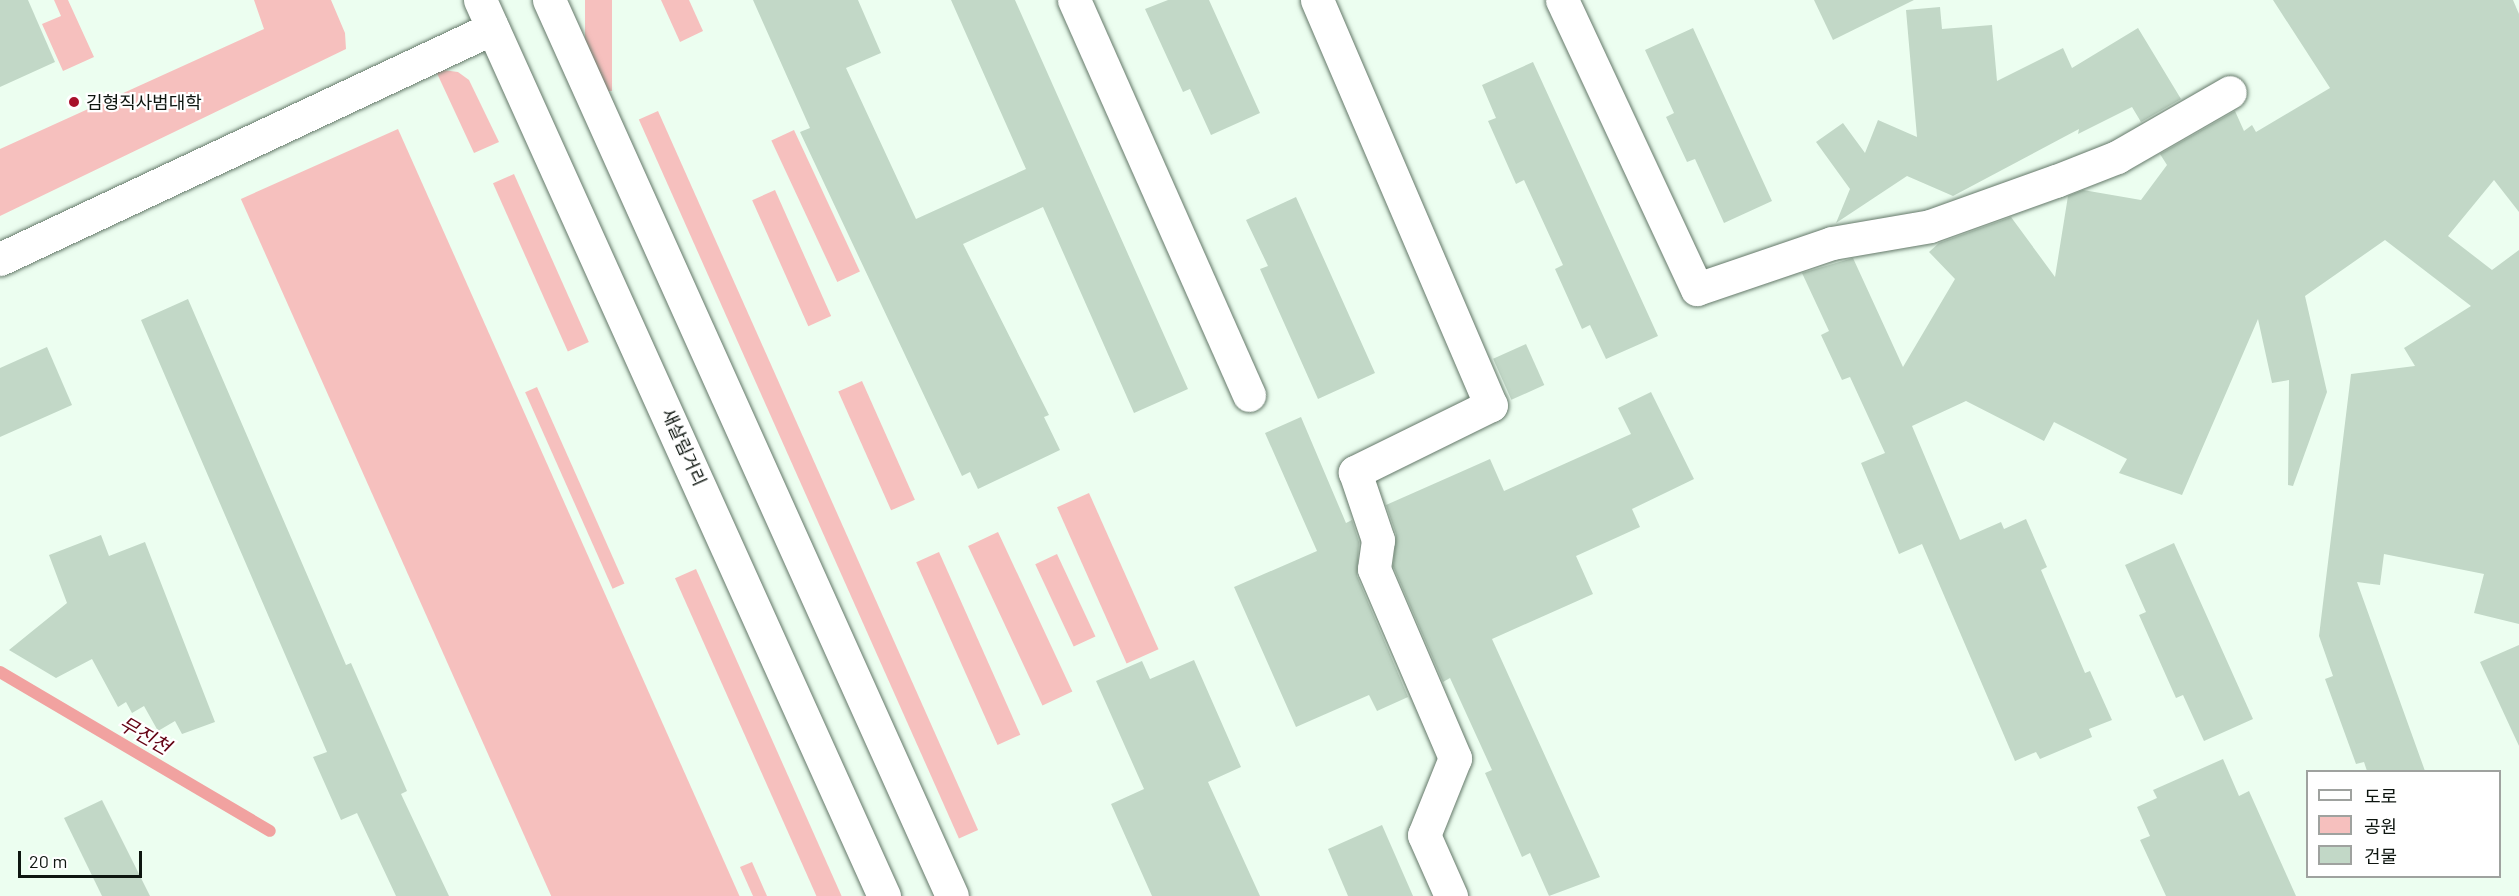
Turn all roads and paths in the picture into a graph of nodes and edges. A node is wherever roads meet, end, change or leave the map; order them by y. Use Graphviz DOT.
graph roads {
  1 [pos="549,0"];
  2 [pos="1074,0"];
  3 [pos="1317,0"];
  4 [pos="1562,0"];
  5 [pos="486,14"];
  6 [pos="2230,92"];
  7 [pos="0,259"];
  8 [pos="1249,395"];
  9 [pos="884,896"];
  10 [pos="952,896"];
  11 [pos="1451,896"];
  1 -- 10 [label="street"];
  2 -- 8 [label="street"];
  3 -- 11 [label="street"];
  4 -- 6 [label="street"];
  5 -- 7 [label="street"];
  5 -- 9 [label="street, 새살림거리"];
}
